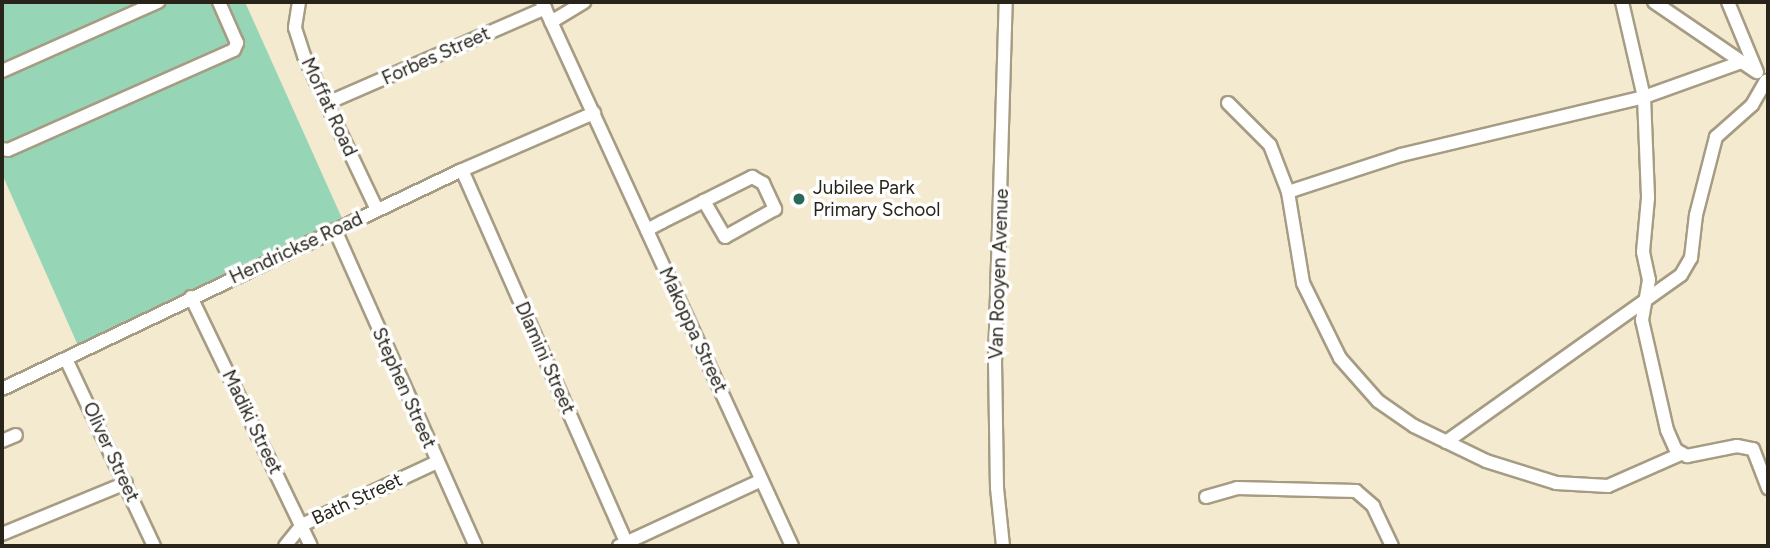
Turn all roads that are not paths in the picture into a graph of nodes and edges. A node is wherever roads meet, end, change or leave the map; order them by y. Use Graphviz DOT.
graph roads {
  1 [pos="158,2"];
  2 [pos="219,2"];
  3 [pos="299,2"];
  4 [pos="584,2"];
  5 [pos="1006,2"];
  6 [pos="1622,2"];
  7 [pos="1654,2"];
  8 [pos="1728,2"];
  9 [pos="544,5"];
  10 [pos="551,22"];
  11 [pos="1739,63"];
  12 [pos="2,71"];
  13 [pos="1755,71"];
  14 [pos="1767,82"];
  15 [pos="1644,97"];
  16 [pos="327,103"];
  17 [pos="1228,103"];
  18 [pos="594,113"];
  19 [pos="2,149"];
  20 [pos="463,170"];
  21 [pos="1288,192"];
  22 [pos="704,201"];
  23 [pos="377,210"];
  24 [pos="335,230"];
  25 [pos="647,230"];
  26 [pos="191,297"];
  27 [pos="1645,297"];
  28 [pos="66,359"];
  29 [pos="2,389"];
  30 [pos="16,435"];
  31 [pos="2,441"];
  32 [pos="1446,442"];
  33 [pos="1681,454"];
  34 [pos="437,462"];
  35 [pos="762,480"];
  36 [pos="126,483"];
  37 [pos="1768,488"];
  38 [pos="1206,497"];
  39 [pos="302,525"];
  40 [pos="2,534"];
  41 [pos="625,545"];
  42 [pos="154,546"];
  43 [pos="285,546"];
  44 [pos="311,546"];
  45 [pos="475,546"];
  46 [pos="792,546"];
  47 [pos="1003,546"];
  48 [pos="1392,546"];
  1 -- 12 [label="street"];
  2 -- 19 [label="street"];
  3 -- 16 [label="street, Moffat Road"];
  4 -- 10 [label="street"];
  5 -- 47 [label="street, Van Rooyen Avenue"];
  6 -- 15 [label="street"];
  7 -- 11 [label="street"];
  8 -- 13 [label="street"];
  9 -- 10 [label="street, Makoppa Street"];
  9 -- 16 [label="street, Forbes Street"];
  10 -- 18 [label="street, Makoppa Street"];
  11 -- 13 [label="street"];
  11 -- 15 [label="street"];
  13 -- 14 [label="street"];
  14 -- 27 [label="street"];
  15 -- 21 [label="street"];
  15 -- 27 [label="street"];
  16 -- 23 [label="street, Moffat Road"];
  17 -- 21 [label="street"];
  18 -- 20 [label="street, Hendrickse Road"];
  18 -- 25 [label="street, Makoppa Street"];
  20 -- 23 [label="street, Hendrickse Road"];
  20 -- 41 [label="street, Dlamini Street"];
  21 -- 32 [label="street"];
  22 -- 22 [label="street"];
  22 -- 25 [label="street"];
  23 -- 24 [label="street, Hendrickse Road"];
  24 -- 26 [label="street, Hendrickse Road"];
  24 -- 34 [label="street, Stephen Street"];
  25 -- 35 [label="street, Makoppa Street"];
  26 -- 28 [label="street, Hendrickse Road"];
  26 -- 39 [label="street, Madiki Street"];
  27 -- 32 [label="street"];
  27 -- 33 [label="street"];
  28 -- 29 [label="street, Hendrickse Road"];
  28 -- 36 [label="street, Oliver Street"];
  30 -- 31 [label="street"];
  32 -- 33 [label="street"];
  33 -- 37 [label="street"];
  34 -- 39 [label="street, Bath Street"];
  34 -- 45 [label="street, Stephen Street"];
  35 -- 41 [label="street"];
  35 -- 46 [label="street, Makoppa Street"];
  36 -- 40 [label="street"];
  36 -- 42 [label="street, Oliver Street"];
  38 -- 48 [label="street"];
  39 -- 43 [label="street, Bath Street"];
  39 -- 44 [label="street, Madiki Street"];
}
